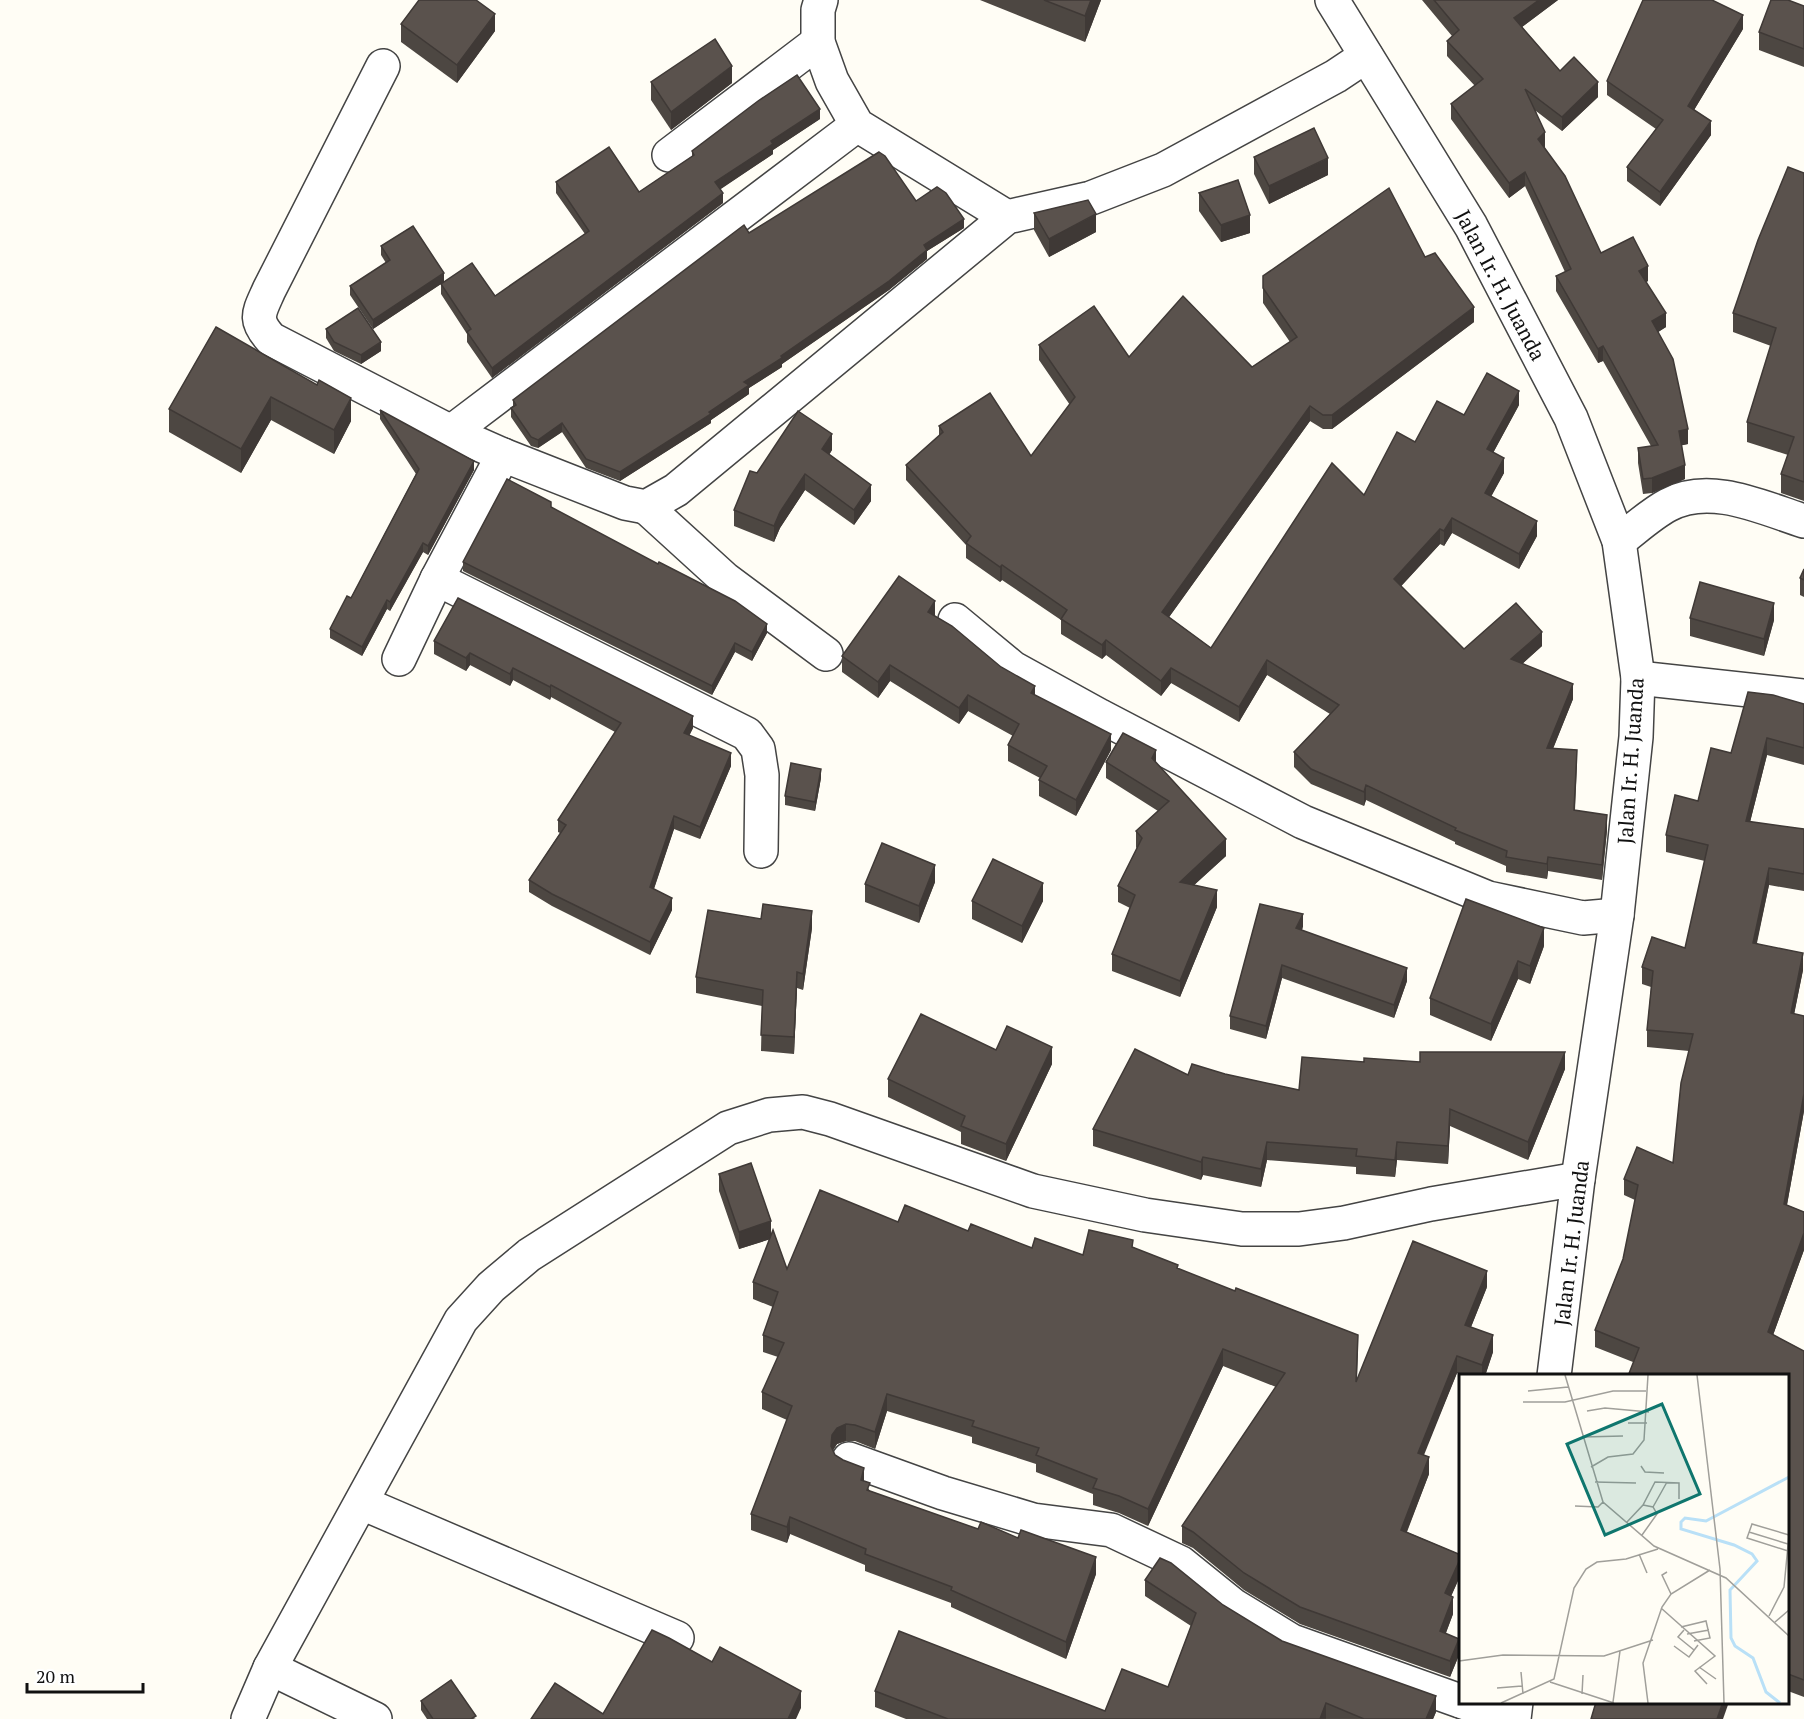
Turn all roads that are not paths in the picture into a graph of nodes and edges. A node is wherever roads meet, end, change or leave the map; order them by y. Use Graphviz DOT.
graph roads {
  1 [pos="821,0"];
  2 [pos="1332,0"];
  3 [pos="818,42"];
  4 [pos="1366,56"];
  5 [pos="383,66"];
  6 [pos="857,125"];
  7 [pos="669,155"];
  8 [pos="1007,217"];
  9 [pos="451,432"];
  10 [pos="503,455"];
  11 [pos="646,507"];
  12 [pos="1804,521"];
  13 [pos="1619,541"];
  14 [pos="437,579"];
  15 [pos="955,620"];
  16 [pos="826,654"];
  17 [pos="399,659"];
  18 [pos="1638,678"];
  19 [pos="1804,696"];
  20 [pos="761,851"];
  21 [pos="1617,915"];
  22 [pos="1578,1179"];
  23 [pos="1554,1374"];
  24 [pos="849,1459"];
  25 [pos="362,1503"];
  26 [pos="677,1638"];
  27 [pos="270,1668"];
  28 [pos="1459,1701"];
  29 [pos="1468,1704"];
  30 [pos="1516,1704"];
  31 [pos="248,1719"];
  32 [pos="375,1719"];
  33 [pos="1512,1719"];
  1 -- 3 [label="street"];
  2 -- 4 [label="street, Jalan Ir. H. Juanda"];
  3 -- 6 [label="street"];
  3 -- 7 [label="street"];
  4 -- 8 [label="street"];
  4 -- 13 [label="street, Jalan Ir. H. Juanda"];
  5 -- 9 [label="street"];
  6 -- 8 [label="street"];
  6 -- 9 [label="street"];
  8 -- 11 [label="street"];
  9 -- 10 [label="street"];
  10 -- 11 [label="street"];
  10 -- 14 [label="street"];
  11 -- 16 [label="street"];
  12 -- 13 [label="street"];
  13 -- 18 [label="street, Jalan Ir. H. Juanda"];
  14 -- 17 [label="street"];
  14 -- 20 [label="street"];
  15 -- 21 [label="street"];
  18 -- 19 [label="street"];
  18 -- 21 [label="street, Jalan Ir. H. Juanda"];
  21 -- 22 [label="street, Jalan Ir. H. Juanda"];
  22 -- 23 [label="street, Jalan Ir. H. Juanda"];
  22 -- 25 [label="street"];
  24 -- 28 [label="street"];
  25 -- 26 [label="street"];
  25 -- 27 [label="street"];
  27 -- 31 [label="street"];
  27 -- 32 [label="street"];
  29 -- 33 [label="street"];
  30 -- 33 [label="street"];
}
